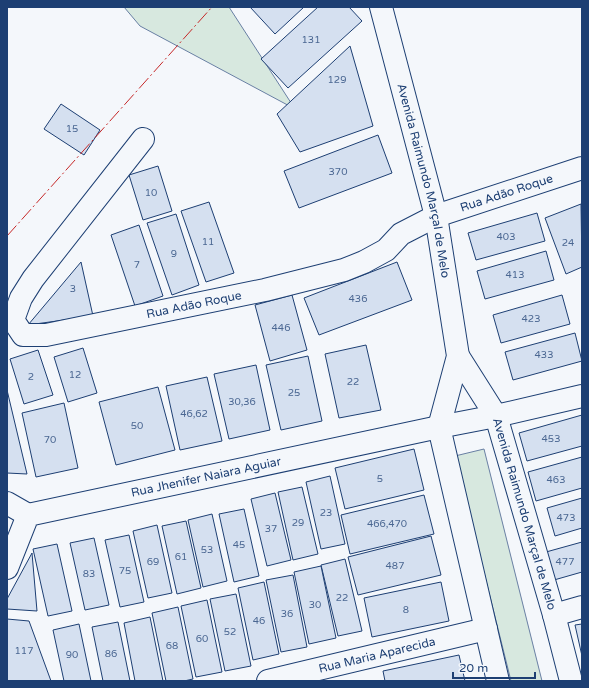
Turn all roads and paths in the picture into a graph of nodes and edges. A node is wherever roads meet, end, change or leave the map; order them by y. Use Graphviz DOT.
graph roads {
  1 [pos="381,7"];
  2 [pos="143,140"];
  3 [pos="582,168"];
  4 [pos="436,216"];
  5 [pos="458,356"];
  6 [pos="582,396"];
  7 [pos="496,416"];
  8 [pos="440,427"];
  9 [pos="7,504"];
  10 [pos="28,516"];
  11 [pos="7,568"];
  12 [pos="582,607"];
  13 [pos="554,615"];
  14 [pos="486,629"];
  15 [pos="268,681"];
  16 [pos="498,681"];
  17 [pos="571,681"];
  1 -- 4 [label="street, Avenida Raimundo Marçal de Melo"];
  2 -- 4 [label="street, Rua Adão Roque"];
  3 -- 4 [label="street, Rua Adão Roque"];
  4 -- 5 [label="street, Avenida Raimundo Marçal de Melo"];
  5 -- 7 [label="street, Avenida Raimundo Marçal de Melo"];
  5 -- 8 [label="street, Avenida Raimundo Marçal de Melo"];
  6 -- 7 [label="street, Rua Jhenifer Naiara Aguiar"];
  7 -- 8 [label="street, Rua Jhenifer Naiara Aguiar"];
  7 -- 13 [label="street, Avenida Raimundo Marçal de Melo"];
  8 -- 10 [label="street, Rua Jhenifer Naiara Aguiar"];
  8 -- 14 [label="street, Avenida Raimundo Marçal de Melo"];
  9 -- 10 [label="street"];
  10 -- 11 [label="street"];
  12 -- 13 [label="street"];
  13 -- 17 [label="street, Avenida Raimundo Marçal de Melo"];
  14 -- 15 [label="street, Rua Maria Aparecida"];
  14 -- 16 [label="street, Avenida Raimundo Marçal de Melo"];
}
